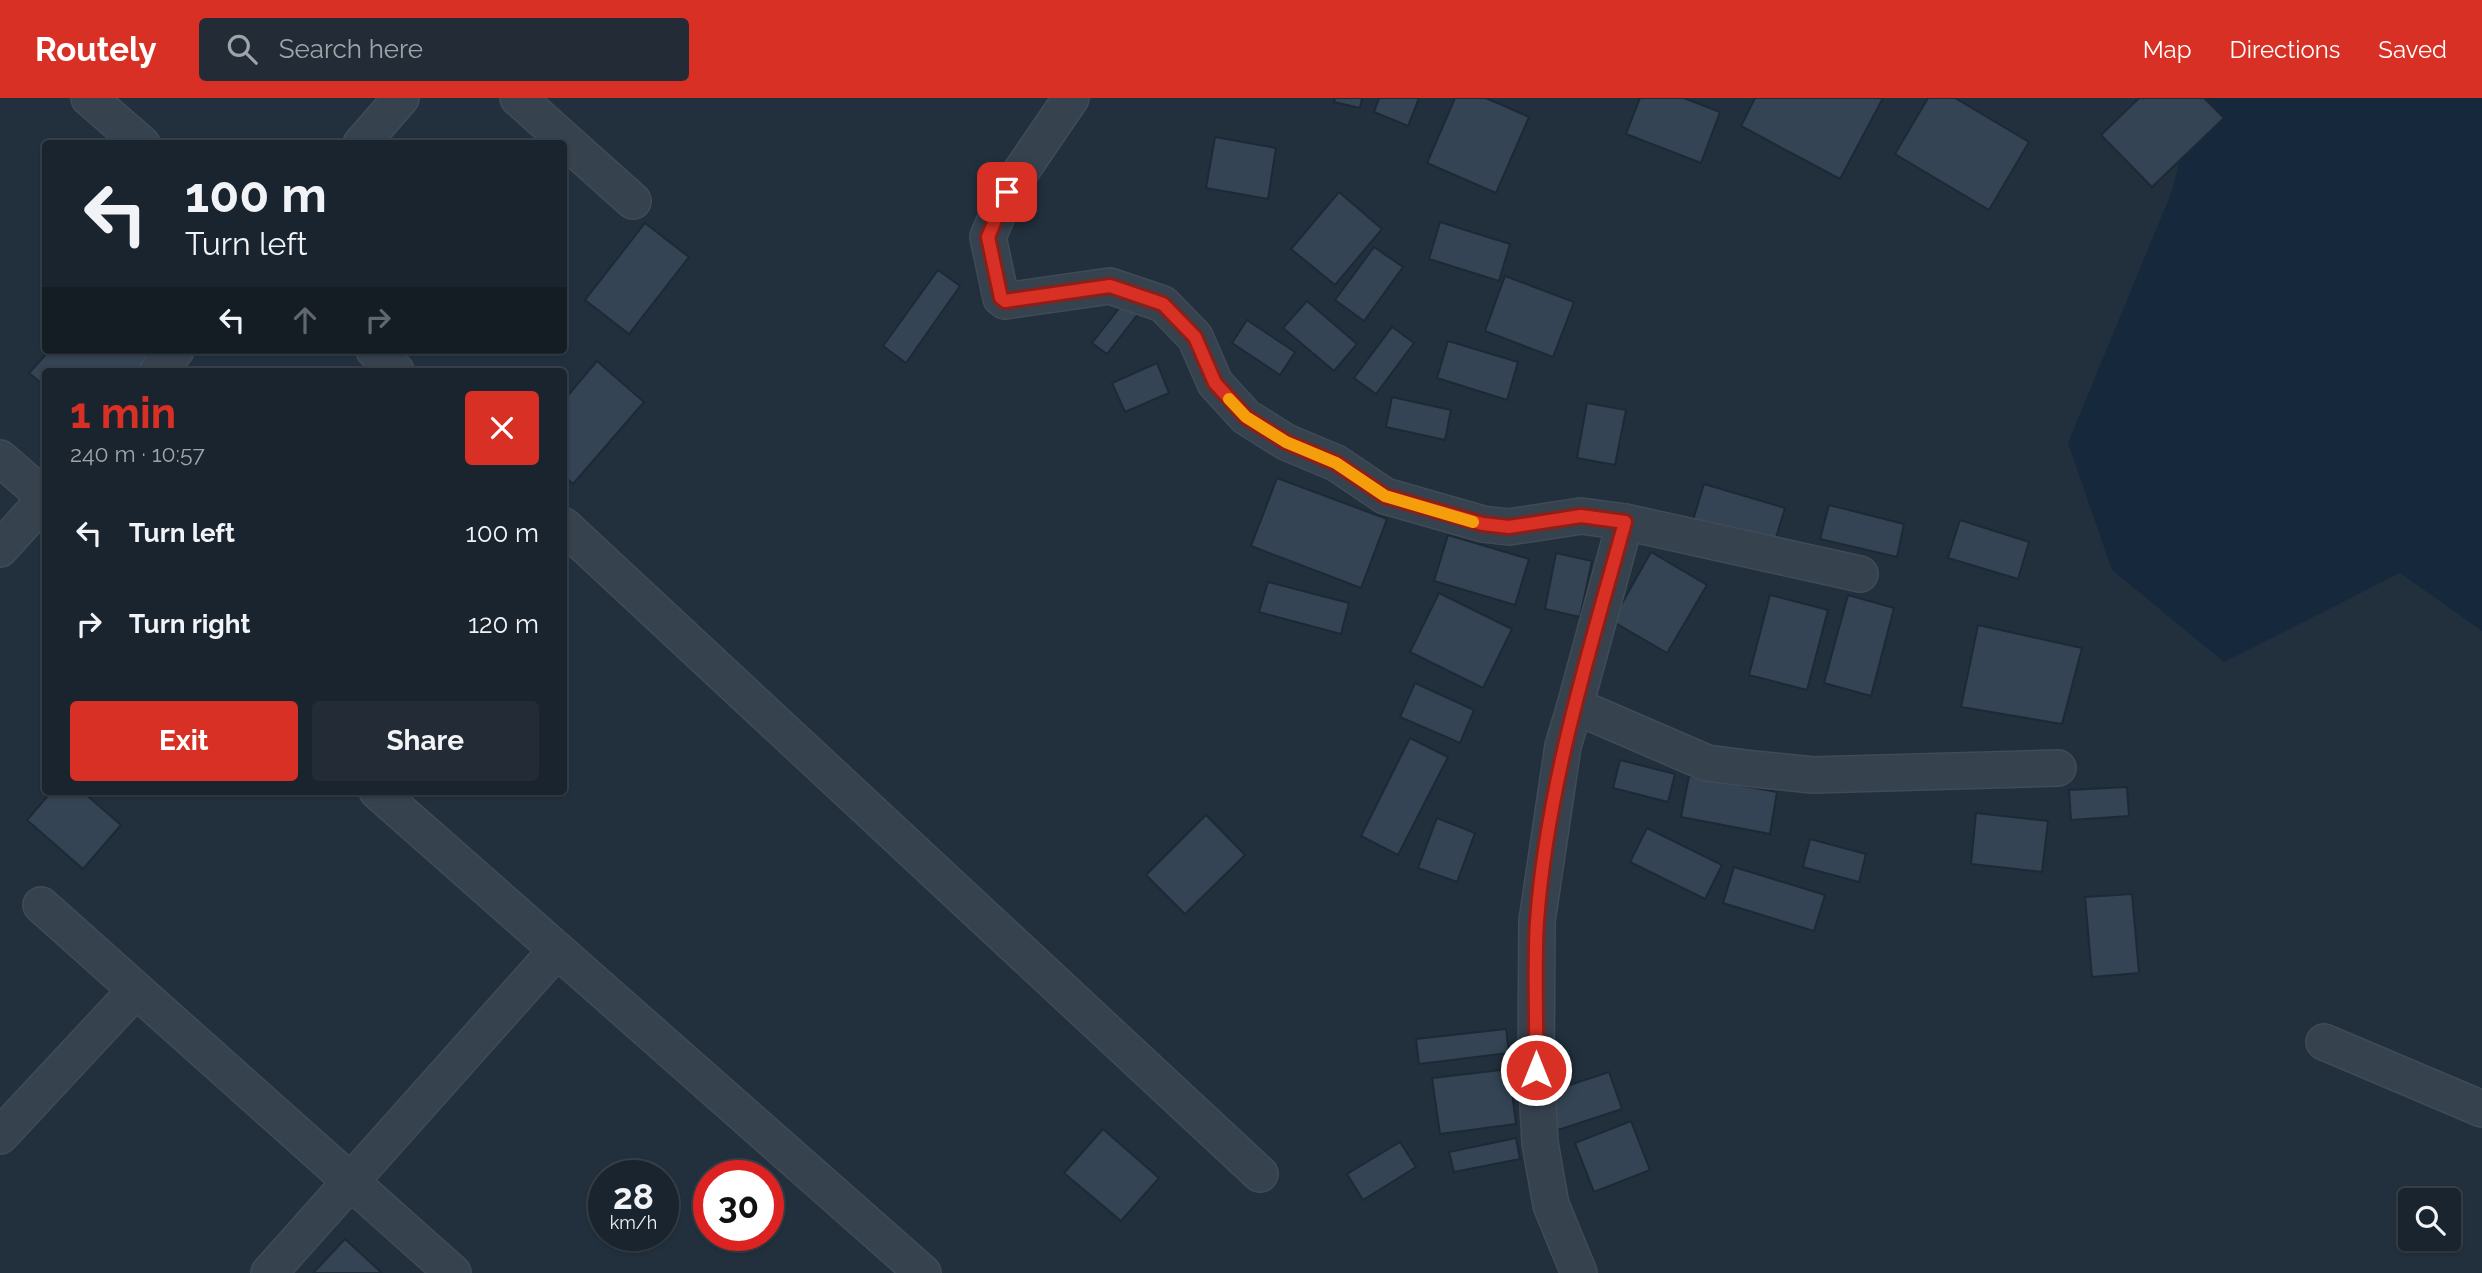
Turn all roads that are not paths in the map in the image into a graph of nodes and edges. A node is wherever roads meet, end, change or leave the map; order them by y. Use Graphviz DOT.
graph roads {
  1 [pos="89,98"];
  2 [pos="401,98"];
  3 [pos="518,98"];
  4 [pos="1070,98"];
  5 [pos="137,140"];
  6 [pos="364,140"];
  7 [pos="565,140"];
  8 [pos="567,142"];
  9 [pos="633,201"];
  10 [pos="173,354"];
  11 [pos="378,354"];
  12 [pos="161,368"];
  13 [pos="394,368"];
  14 [pos="0,458"];
  15 [pos="42,495"];
  16 [pos="42,501"];
  17 [pos="1625,522"];
  18 [pos="567,529"];
  19 [pos="0,550"];
  20 [pos="1860,573"];
  21 [pos="1575,706"];
  22 [pos="2058,768"];
  23 [pos="382,795"];
  24 [pos="41,905"];
  25 [pos="558,950"];
  26 [pos="136,990"];
  27 [pos="2324,1042"];
  28 [pos="2482,1109"];
  29 [pos="0,1136"];
  30 [pos="1260,1174"];
  31 [pos="351,1182"];
  32 [pos="269,1273"];
  33 [pos="453,1273"];
  34 [pos="923,1273"];
  35 [pos="1579,1273"];
  1 -- 5 [label="street"];
  2 -- 6 [label="street"];
  3 -- 7 [label="street"];
  4 -- 17 [label="street"];
  8 -- 9 [label="street"];
  10 -- 12 [label="street"];
  11 -- 13 [label="street"];
  14 -- 15 [label="street"];
  16 -- 19 [label="street"];
  17 -- 20 [label="street"];
  17 -- 21 [label="street"];
  18 -- 30 [label="street"];
  21 -- 22 [label="street"];
  21 -- 35 [label="street"];
  23 -- 25 [label="street"];
  24 -- 26 [label="street"];
  25 -- 31 [label="street"];
  25 -- 34 [label="street"];
  26 -- 29 [label="street"];
  26 -- 31 [label="street"];
  27 -- 28 [label="street"];
  31 -- 32 [label="street"];
  31 -- 33 [label="street"];
}
